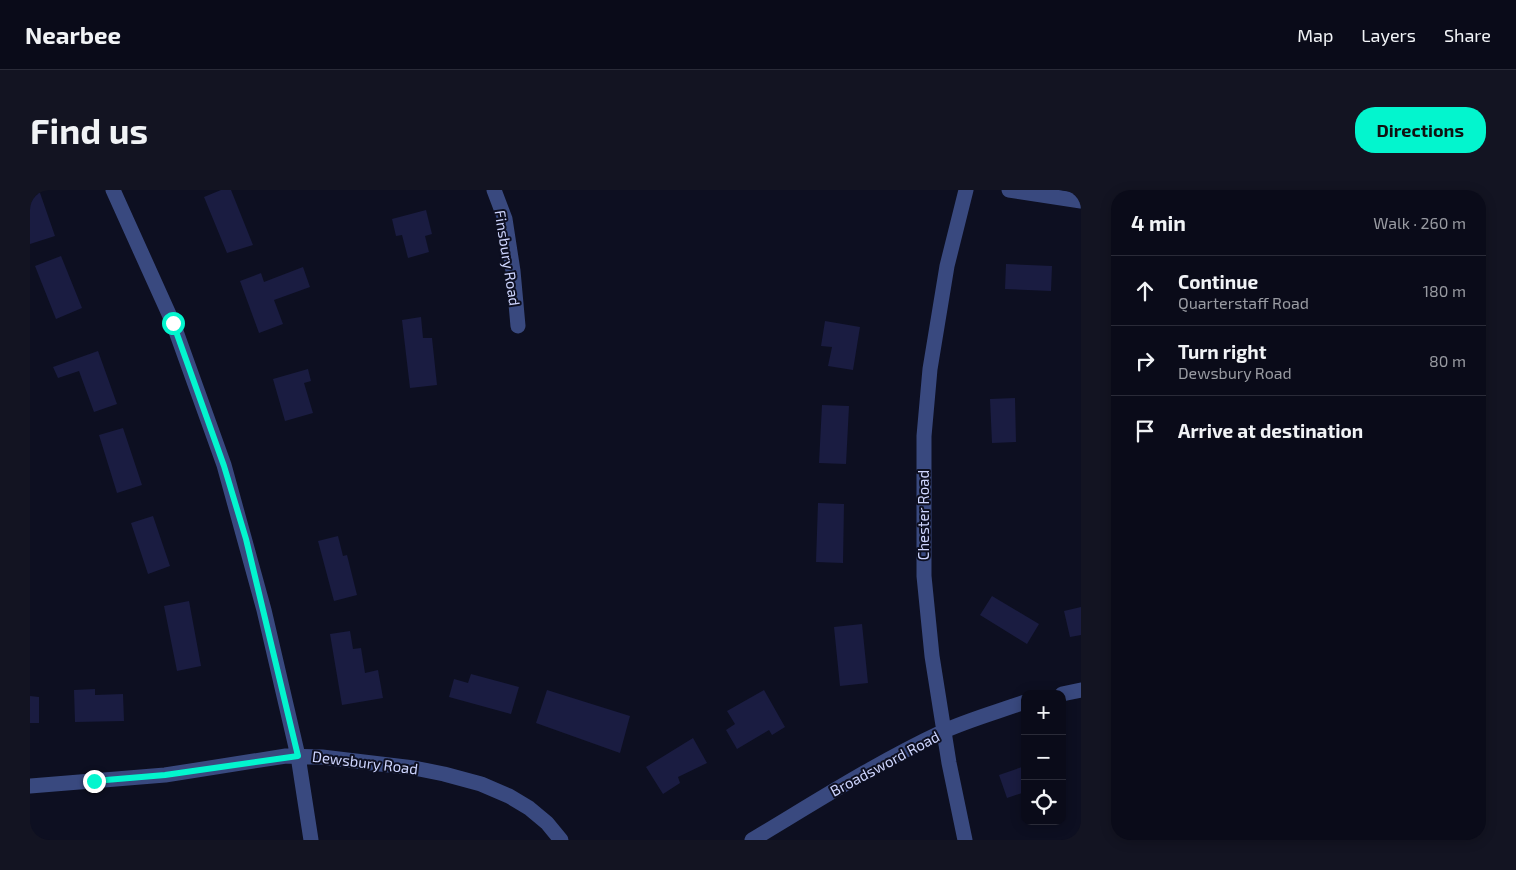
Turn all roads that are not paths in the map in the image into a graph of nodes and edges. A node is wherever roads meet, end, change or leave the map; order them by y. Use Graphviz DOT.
graph roads {
  1 [pos="113,190"];
  2 [pos="494,190"];
  3 [pos="966,190"];
  4 [pos="1009,190"];
  5 [pos="1081,201"];
  6 [pos="518,326"];
  7 [pos="1081,690"];
  8 [pos="1066,693"];
  9 [pos="1021,703"];
  10 [pos="944,732"];
  11 [pos="298,756"];
  12 [pos="30,786"];
  13 [pos="311,840"];
  14 [pos="561,840"];
  15 [pos="752,840"];
  16 [pos="965,840"];
  1 -- 11 [label="street"];
  2 -- 6 [label="street, Finsbury Road"];
  3 -- 10 [label="street, Chester Road"];
  4 -- 5 [label="street"];
  7 -- 8 [label="street"];
  9 -- 10 [label="street, Broadsword Road"];
  10 -- 15 [label="street, Broadsword Road"];
  10 -- 16 [label="street, Chester Road"];
  11 -- 12 [label="street, Dewsbury Road"];
  11 -- 13 [label="street"];
  11 -- 14 [label="street, Dewsbury Road"];
}
